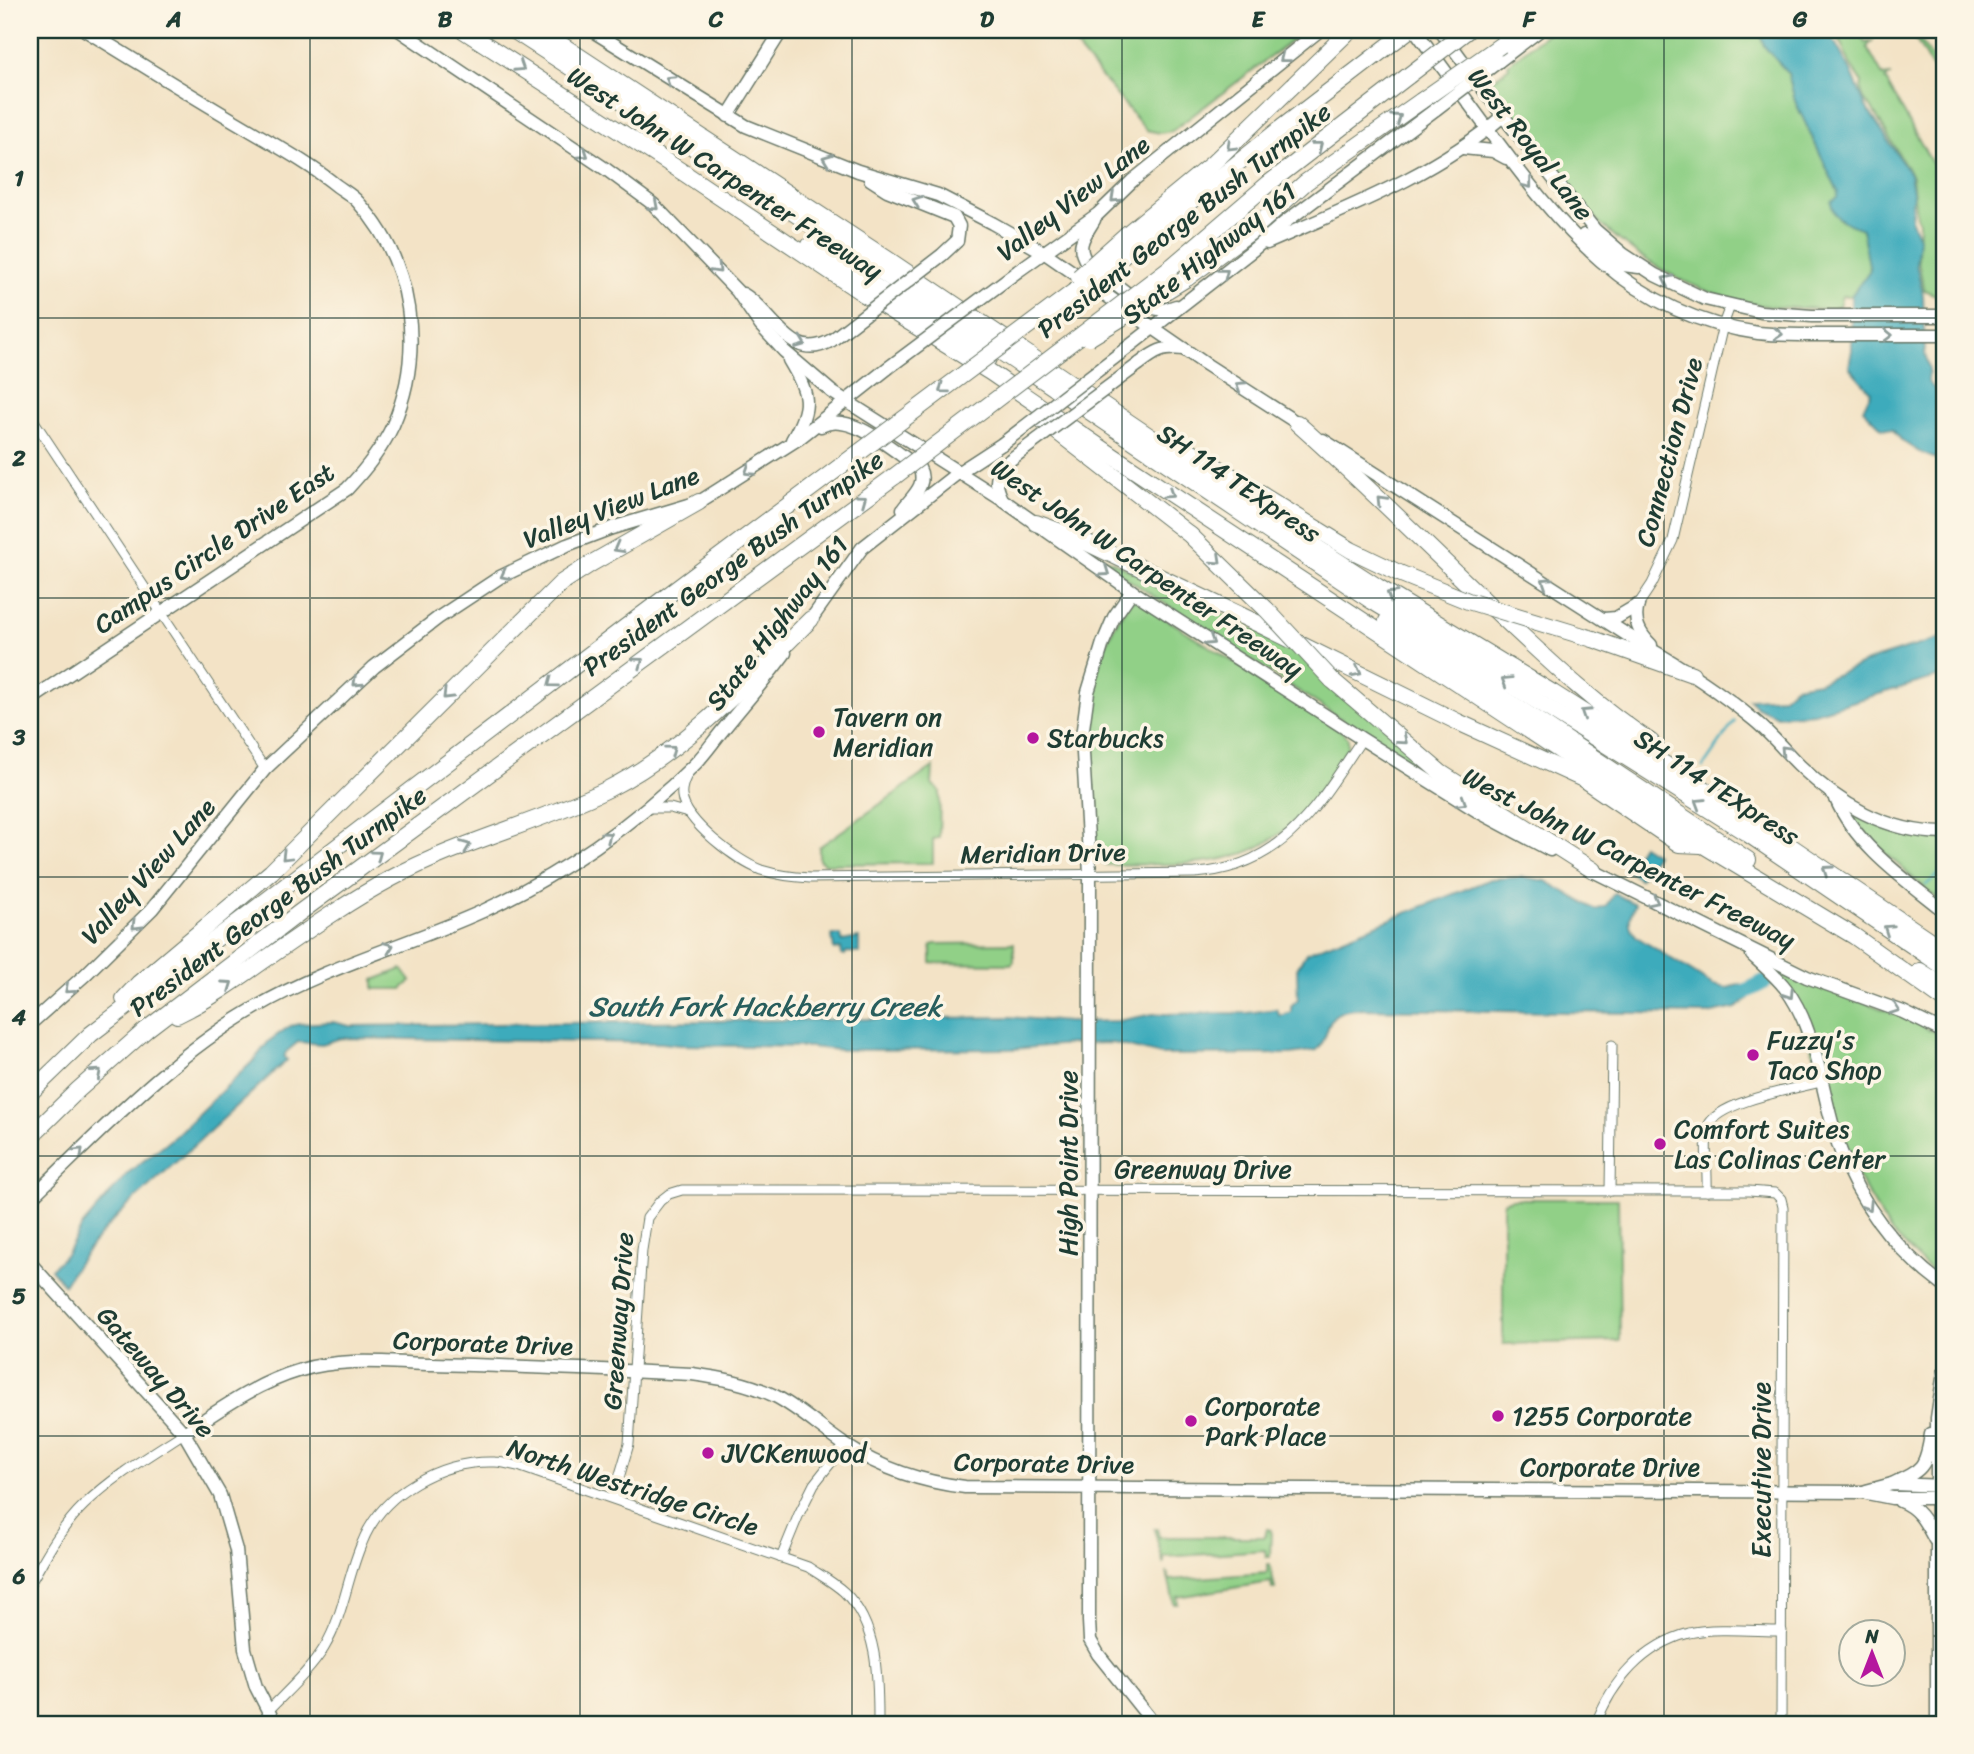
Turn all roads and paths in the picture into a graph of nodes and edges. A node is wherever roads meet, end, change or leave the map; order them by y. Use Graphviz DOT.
graph roads {
  1 [pos="85,30"];
  2 [pos="399,30"];
  3 [pos="463,30"];
  4 [pos="513,30"];
  5 [pos="540,30"];
  6 [pos="591,30"];
  7 [pos="782,30"];
  8 [pos="1320,30"];
  9 [pos="1350,30"];
  10 [pos="1409,30"];
  11 [pos="1415,30"];
  12 [pos="1440,30"];
  13 [pos="1468,30"];
  14 [pos="1522,30"];
  15 [pos="1540,30"];
  16 [pos="1428,105"];
  17 [pos="727,116"];
  18 [pos="1503,116"];
  19 [pos="1488,129"];
  20 [pos="1463,148"];
  21 [pos="1513,164"];
  22 [pos="858,171"];
  23 [pos="684,173"];
  24 [pos="1098,214"];
  25 [pos="1568,231"];
  26 [pos="1131,240"];
  27 [pos="1254,249"];
  28 [pos="1045,253"];
  29 [pos="1643,267"];
  30 [pos="737,291"];
  31 [pos="1186,302"];
  32 [pos="1730,306"];
  33 [pos="1942,316"];
  34 [pos="1723,325"];
  35 [pos="1154,327"];
  36 [pos="1943,335"];
  37 [pos="1185,349"];
  38 [pos="784,351"];
  39 [pos="1038,367"];
  40 [pos="990,372"];
  41 [pos="846,401"];
  42 [pos="1110,411"];
  43 [pos="30,415"];
  44 [pos="1297,424"];
  45 [pos="793,442"];
  46 [pos="959,472"];
  47 [pos="1003,501"];
  48 [pos="699,502"];
  49 [pos="895,521"];
  50 [pos="1036,523"];
  51 [pos="1132,591"];
  52 [pos="1638,605"];
  53 [pos="161,614"];
  54 [pos="811,619"];
  55 [pos="1604,619"];
  56 [pos="1662,656"];
  57 [pos="1692,674"];
  58 [pos="30,700"];
  59 [pos="1362,739"];
  60 [pos="265,769"];
  61 [pos="690,769"];
  62 [pos="1835,796"];
  63 [pos="644,808"];
  64 [pos="688,813"];
  65 [pos="1746,816"];
  66 [pos="1944,833"];
  67 [pos="1703,845"];
  68 [pos="1593,870"];
  69 [pos="1090,873"];
  70 [pos="1944,911"];
  71 [pos="1741,946"];
  72 [pos="1944,950"];
  73 [pos="1944,967"];
  74 [pos="1944,986"];
  75 [pos="1944,1000"];
  76 [pos="30,1024"];
  77 [pos="147,1030"];
  78 [pos="1944,1032"];
  79 [pos="91,1034"];
  80 [pos="1612,1045"];
  81 [pos="1821,1082"];
  82 [pos="30,1093"];
  83 [pos="30,1138"];
  84 [pos="1091,1190"];
  85 [pos="1610,1191"];
  86 [pos="1707,1191"];
  87 [pos="31,1197"];
  88 [pos="1783,1216"];
  89 [pos="30,1263"];
  90 [pos="1944,1286"];
  91 [pos="635,1371"];
  92 [pos="1944,1372"];
  93 [pos="1937,1418"];
  94 [pos="184,1433"];
  95 [pos="845,1445"];
  96 [pos="1892,1484"];
  97 [pos="1090,1488"];
  98 [pos="1782,1492"];
  99 [pos="1862,1492"];
  100 [pos="1941,1492"];
  101 [pos="613,1498"];
  102 [pos="1892,1498"];
  103 [pos="1937,1544"];
  104 [pos="782,1558"];
  105 [pos="30,1584"];
  106 [pos="1782,1631"];
  107 [pos="268,1712"];
  108 [pos="275,1724"];
  109 [pos="878,1724"];
  110 [pos="1154,1724"];
  111 [pos="1596,1724"];
  112 [pos="1782,1724"];
  113 [pos="1937,1724"];
  1 -- 53 [label="main road, Campus Circle Drive East"];
  2 -- 30 [label="main road, West John W Carpenter Freeway, one-way"];
  3 -- 23 [label="highway, West John W Carpenter Freeway, one-way"];
  73 -- 4 [label="highway, SH 114 TEXpress, one-way"];
  5 -- 42 [label="highway, West John W Carpenter Freeway"];
  17 -- 6 [label="main road, West John W Carpenter Freeway, one-way"];
  7 -- 17 [label="main road"];
  8 -- 24 [label="main road, Valley View Lane, one-way"];
  9 -- 26 [label="highway, one-way"];
  10 -- 26 [label="highway, President George Bush Turnpike"];
  11 -- 19 [label="main road, West Royal Lane"];
  12 -- 18 [label="main road, West Royal Lane"];
  39 -- 13 [label="highway, President George Bush Turnpike, one-way, bridge"];
  14 -- 16 [label="highway, bridge"];
  15 -- 16 [label="main road, State Highway 161, bridge"];
  16 -- 27 [label="main road, State Highway 161"];
  39 -- 16 [label="highway, one-way, bridge"];
  22 -- 17 [label="main road, West John W Carpenter Freeway, one-way"];
  18 -- 19 [label="main road"];
  18 -- 29 [label="main road, West Royal Lane"];
  19 -- 20 [label="main road"];
  19 -- 21 [label="main road, West Royal Lane"];
  20 -- 21 [label="main road"];
  20 -- 27 [label="main road"];
  21 -- 25 [label="main road, West Royal Lane, one-way"];
  22 -- 28 [label="main road, West John W Carpenter Freeway"];
  30 -- 22 [label="main road, one-way, bridge"];
  23 -- 40 [label="highway, West John W Carpenter Freeway"];
  23 -- 74 [label="highway, SH 114 TEXpress"];
  24 -- 28 [label="main road, Valley View Lane"];
  24 -- 31 [label="main road"];
  25 -- 29 [label="main road"];
  25 -- 34 [label="main road, West Royal Lane"];
  26 -- 79 [label="highway, President George Bush Turnpike, one-way, bridge"];
  31 -- 27 [label="main road, State Highway 161, one-way"];
  28 -- 35 [label="main road, West John W Carpenter Freeway"];
  28 -- 41 [label="main road, Valley View Lane, bridge"];
  32 -- 29 [label="main road, West Royal Lane, one-way"];
  30 -- 38 [label="main road, West John W Carpenter Freeway"];
  31 -- 35 [label="main road, State Highway 161"];
  32 -- 33 [label="main road, West Royal Lane"];
  32 -- 34 [label="street, Connection Drive"];
  34 -- 36 [label="main road, West Royal Lane, one-way"];
  34 -- 52 [label="street, Connection Drive"];
  35 -- 37 [label="main road, West John W Carpenter Freeway"];
  35 -- 46 [label="main road, State Highway 161, bridge"];
  44 -- 37 [label="main road, West John W Carpenter Freeway, one-way"];
  37 -- 47 [label="main road, bridge"];
  38 -- 41 [label="main road, West John W Carpenter Freeway"];
  38 -- 45 [label="main road"];
  77 -- 39 [label="highway, President George Bush Turnpike, one-way, bridge"];
  40 -- 67 [label="highway, West John W Carpenter Freeway, one-way"];
  40 -- 68 [label="highway, one-way, bridge"];
  41 -- 45 [label="main road, Valley View Lane"];
  41 -- 46 [label="main road, West John W Carpenter Freeway"];
  42 -- 57 [label="highway, bridge"];
  65 -- 42 [label="highway, West John W Carpenter Freeway, one-way"];
  43 -- 53 [label="street"];
  55 -- 44 [label="main road, West John W Carpenter Freeway, one-way"];
  65 -- 44 [label="highway, one-way"];
  45 -- 48 [label="main road, Valley View Lane, one-way"];
  45 -- 49 [label="main road"];
  46 -- 47 [label="main road, West John W Carpenter Freeway"];
  46 -- 49 [label="main road, State Highway 161"];
  47 -- 50 [label="main road, West John W Carpenter Freeway"];
  48 -- 60 [label="main road, Valley View Lane, one-way"];
  48 -- 79 [label="highway, one-way"];
  49 -- 54 [label="main road, State Highway 161"];
  50 -- 51 [label="main road, West John W Carpenter Freeway, one-way"];
  50 -- 67 [label="highway, one-way"];
  51 -- 59 [label="main road, West John W Carpenter Freeway, one-way"];
  51 -- 69 [label="main road, High Point Drive"];
  52 -- 55 [label="main road"];
  52 -- 56 [label="main road"];
  53 -- 58 [label="main road, Campus Circle Drive East"];
  53 -- 60 [label="street"];
  54 -- 61 [label="main road, State Highway 161"];
  77 -- 54 [label="highway, one-way"];
  55 -- 56 [label="main road, West John W Carpenter Freeway"];
  56 -- 57 [label="main road, West John W Carpenter Freeway"];
  62 -- 57 [label="main road, West John W Carpenter Freeway, one-way"];
  59 -- 68 [label="main road, West John W Carpenter Freeway, one-way"];
  59 -- 69 [label="street, Meridian Drive"];
  60 -- 76 [label="main road, Valley View Lane, one-way"];
  61 -- 63 [label="main road, State Highway 161"];
  61 -- 64 [label="street"];
  62 -- 66 [label="main road"];
  62 -- 70 [label="main road, West John W Carpenter Freeway"];
  63 -- 64 [label="street"];
  87 -- 63 [label="main road, State Highway 161, one-way"];
  64 -- 69 [label="street, Meridian Drive"];
  72 -- 65 [label="highway, West John W Carpenter Freeway, one-way"];
  67 -- 75 [label="highway, West John W Carpenter Freeway"];
  68 -- 71 [label="main road, West John W Carpenter Freeway, one-way"];
  69 -- 84 [label="main road, High Point Drive"];
  71 -- 78 [label="main road, West John W Carpenter Freeway, one-way"];
  71 -- 81 [label="main road, one-way"];
  83 -- 77 [label="highway, President George Bush Turnpike, one-way"];
  79 -- 82 [label="highway, President George Bush Turnpike"];
  80 -- 85 [label="street"];
  81 -- 86 [label="street"];
  81 -- 90 [label="main road, one-way"];
  84 -- 85 [label="street, Greenway Drive"];
  84 -- 91 [label="street, Greenway Drive"];
  84 -- 97 [label="main road, High Point Drive"];
  85 -- 86 [label="street, Greenway Drive"];
  86 -- 88 [label="street, Greenway Drive"];
  88 -- 98 [label="street, Executive Drive"];
  89 -- 94 [label="main road, Gateway Drive"];
  91 -- 94 [label="main road, Corporate Drive"];
  91 -- 95 [label="main road, Corporate Drive"];
  91 -- 101 [label="street, Greenway Drive"];
  92 -- 93 [label="main road"];
  93 -- 96 [label="main road"];
  93 -- 100 [label="main road"];
  94 -- 105 [label="street"];
  94 -- 107 [label="main road, Gateway Drive"];
  95 -- 97 [label="main road, Corporate Drive"];
  95 -- 104 [label="street"];
  96 -- 99 [label="main road, Corporate Drive"];
  96 -- 100 [label="main road, Corporate Drive"];
  97 -- 98 [label="main road, Corporate Drive"];
  97 -- 110 [label="main road, High Point Drive"];
  98 -- 99 [label="main road, Corporate Drive"];
  98 -- 106 [label="street, Executive Drive"];
  99 -- 102 [label="main road, Corporate Drive"];
  100 -- 102 [label="main road, Corporate Drive"];
  100 -- 103 [label="main road"];
  101 -- 104 [label="street, North Westridge Circle"];
  101 -- 107 [label="street, North Westridge Circle"];
  102 -- 103 [label="main road"];
  103 -- 113 [label="main road"];
  104 -- 109 [label="street, North Westridge Circle"];
  106 -- 111 [label="street"];
  106 -- 112 [label="street, Executive Drive"];
  107 -- 108 [label="main road, Gateway Drive"];
}
